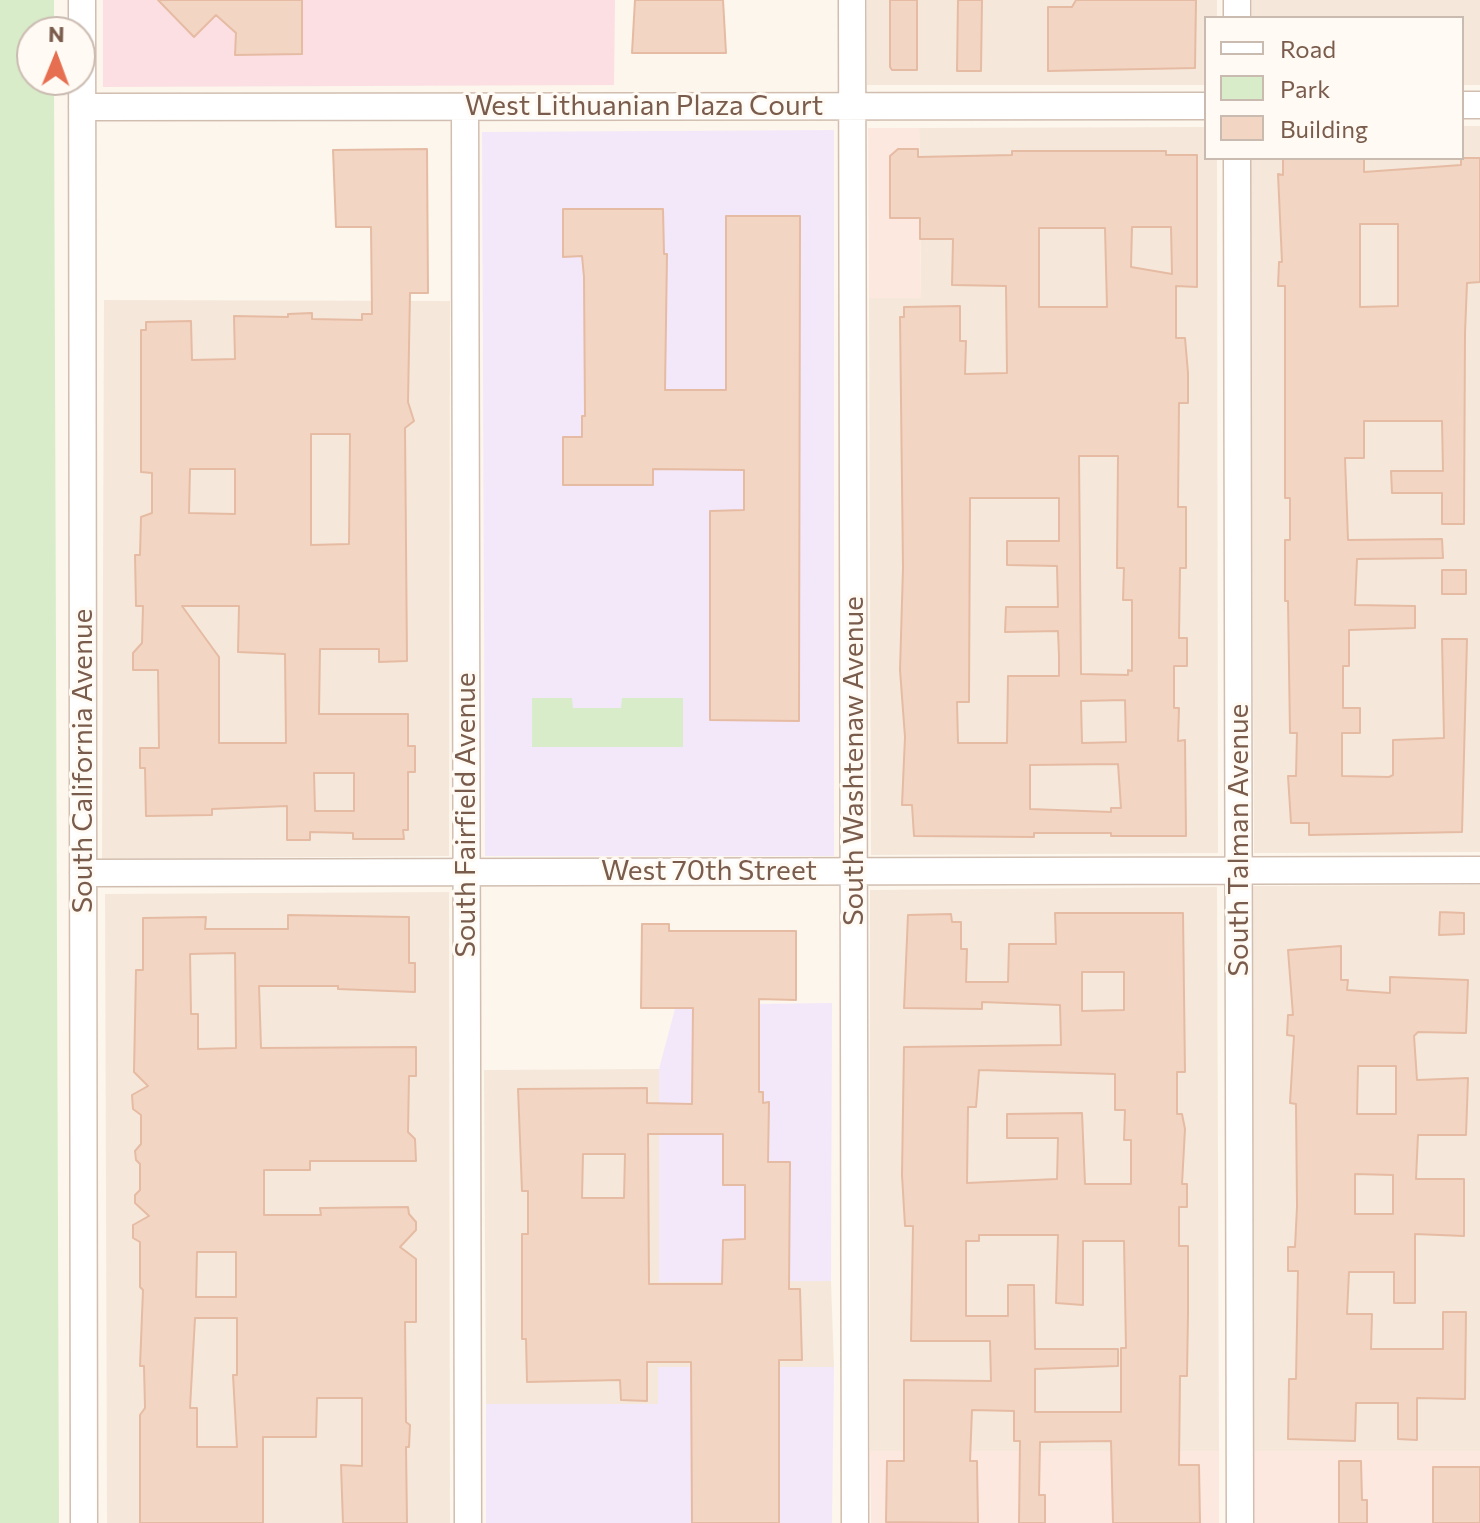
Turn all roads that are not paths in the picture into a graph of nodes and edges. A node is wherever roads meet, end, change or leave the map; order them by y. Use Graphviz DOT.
graph roads {
  1 [pos="82,0"];
  2 [pos="852,0"];
  3 [pos="853,106"];
  4 [pos="1204,106"];
  5 [pos="82,107"];
  6 [pos="465,107"];
  7 [pos="1237,160"];
  8 [pos="1239,870"];
  9 [pos="1480,870"];
  10 [pos="854,871"];
  11 [pos="466,872"];
  12 [pos="83,873"];
  13 [pos="84,1523"];
  14 [pos="468,1523"];
  15 [pos="855,1523"];
  16 [pos="1240,1523"];
  1 -- 5 [label="street, South California Avenue"];
  2 -- 3 [label="street, South Washtenaw Avenue"];
  3 -- 4 [label="street, West Lithuanian Plaza Court"];
  3 -- 6 [label="street, West Lithuanian Plaza Court"];
  3 -- 10 [label="street, South Washtenaw Avenue"];
  5 -- 6 [label="street, West Lithuanian Plaza Court"];
  5 -- 12 [label="street, South California Avenue"];
  6 -- 11 [label="street, South Fairfield Avenue"];
  7 -- 8 [label="street, South Talman Avenue"];
  8 -- 9 [label="street, West 70th Street"];
  8 -- 10 [label="street, West 70th Street"];
  8 -- 16 [label="street, South Talman Avenue"];
  10 -- 11 [label="street, West 70th Street"];
  10 -- 15 [label="street, South Washtenaw Avenue"];
  11 -- 12 [label="street, West 70th Street"];
  11 -- 14 [label="street, South Fairfield Avenue"];
  12 -- 13 [label="street, South California Avenue"];
}
